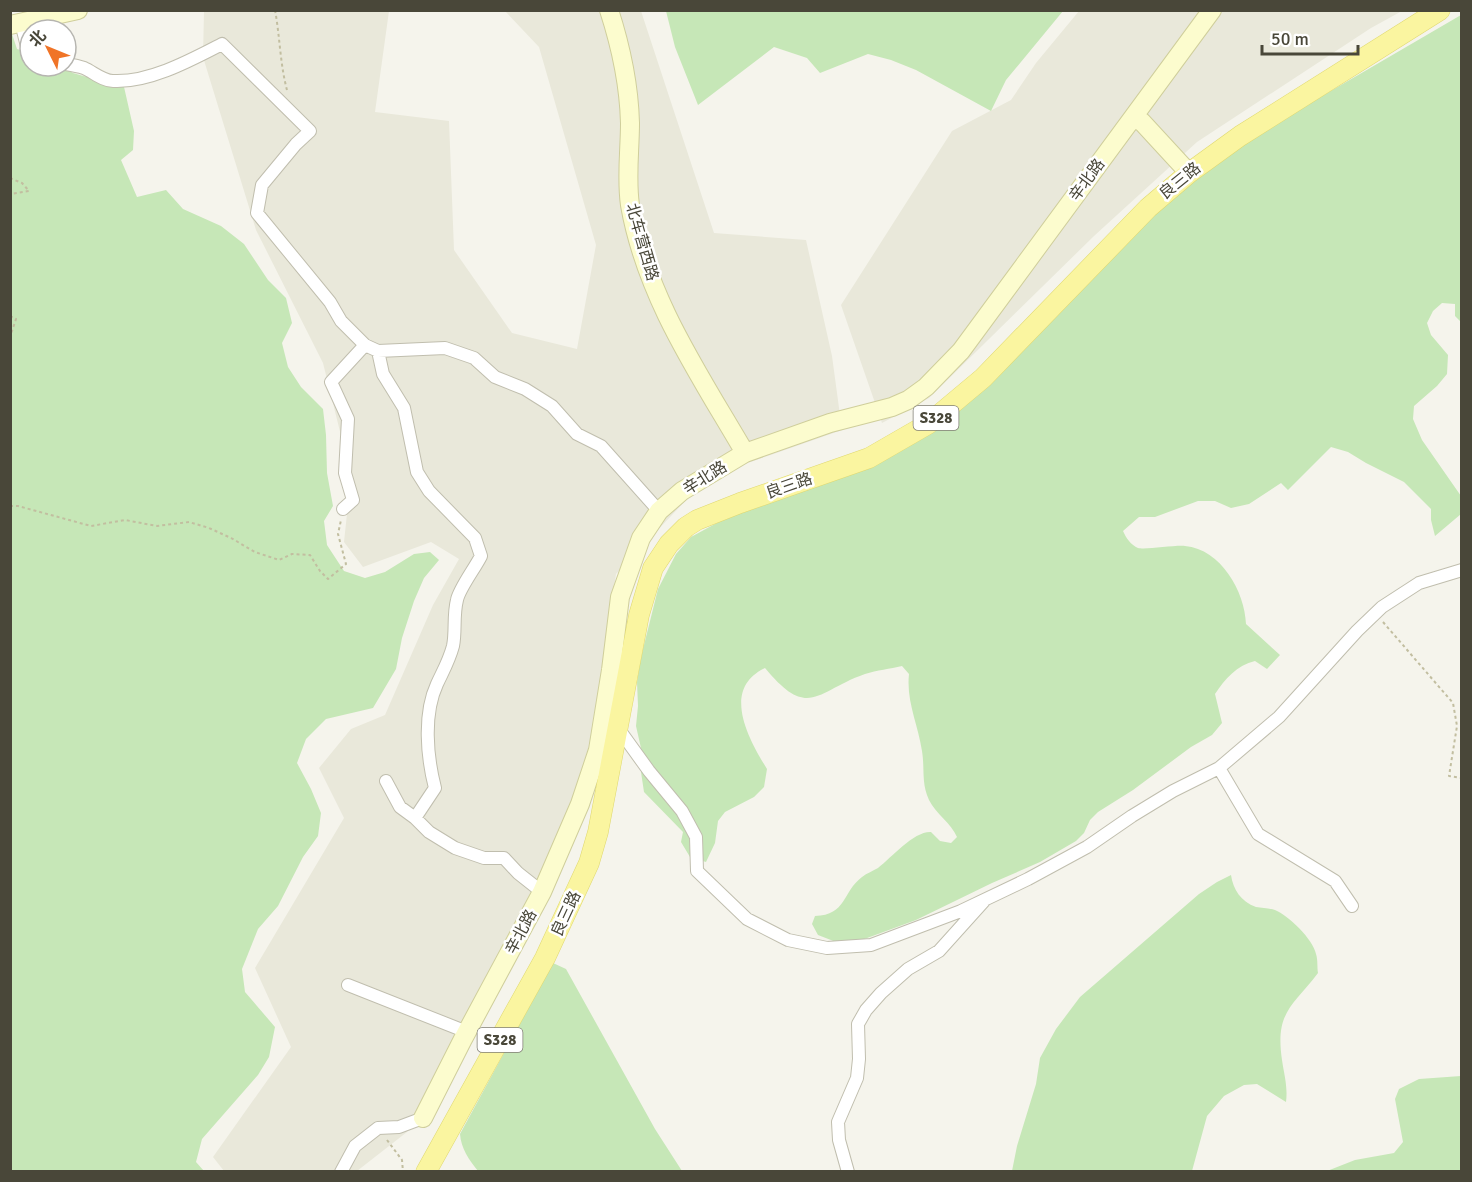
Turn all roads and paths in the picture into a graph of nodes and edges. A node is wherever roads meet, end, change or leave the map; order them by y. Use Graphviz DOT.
graph roads {
  1 [pos="78,10"];
  2 [pos="275,10"];
  3 [pos="609,10"];
  4 [pos="1212,10"];
  5 [pos="1440,10"];
  6 [pos="16,24"];
  7 [pos="78,67"];
  8 [pos="292,112"];
  9 [pos="1133,118"];
  10 [pos="1189,173"];
  11 [pos="10,178"];
  12 [pos="10,194"];
  13 [pos="10,316"];
  14 [pos="10,337"];
  15 [pos="365,345"];
  16 [pos="378,351"];
  17 [pos="745,453"];
  18 [pos="10,506"];
  19 [pos="343,509"];
  20 [pos="659,511"];
  21 [pos="1461,570"];
  22 [pos="1376,613"];
  23 [pos="618,728"];
  24 [pos="1219,768"];
  25 [pos="1461,778"];
  26 [pos="386,781"];
  27 [pos="415,818"];
  28 [pos="542,892"];
  29 [pos="987,898"];
  30 [pos="1352,906"];
  31 [pos="348,985"];
  32 [pos="467,1032"];
  33 [pos="423,1119"];
  34 [pos="378,1128"];
  35 [pos="341,1172"];
  36 [pos="403,1172"];
  37 [pos="426,1172"];
  38 [pos="848,1172"];
  1 -- 6 [label="street"];
  2 -- 8 [label="path"];
  3 -- 17 [label="street, 北车营西路"];
  4 -- 9 [label="street, 辛北路"];
  5 -- 10 [label="main road, 良三路 / S328"];
  7 -- 8 [label="street"];
  8 -- 15 [label="street"];
  9 -- 10 [label="street"];
  9 -- 17 [label="street, 辛北路"];
  10 -- 23 [label="main road, 良三路 / S328"];
  11 -- 12 [label="path"];
  13 -- 14 [label="path"];
  15 -- 16 [label="street"];
  15 -- 19 [label="street"];
  16 -- 20 [label="street"];
  16 -- 27 [label="street"];
  17 -- 20 [label="street, 辛北路"];
  18 -- 19 [label="path"];
  20 -- 28 [label="street, 辛北路"];
  21 -- 22 [label="street"];
  22 -- 24 [label="street"];
  22 -- 25 [label="path"];
  23 -- 29 [label="street"];
  23 -- 37 [label="main road, 良三路 / S328"];
  24 -- 29 [label="street"];
  24 -- 30 [label="street"];
  26 -- 27 [label="street"];
  27 -- 28 [label="street"];
  28 -- 32 [label="street, 辛北路"];
  29 -- 38 [label="street"];
  31 -- 32 [label="street"];
  32 -- 33 [label="street, 辛北路"];
  33 -- 34 [label="street"];
  34 -- 35 [label="street"];
  34 -- 36 [label="path"];
}
